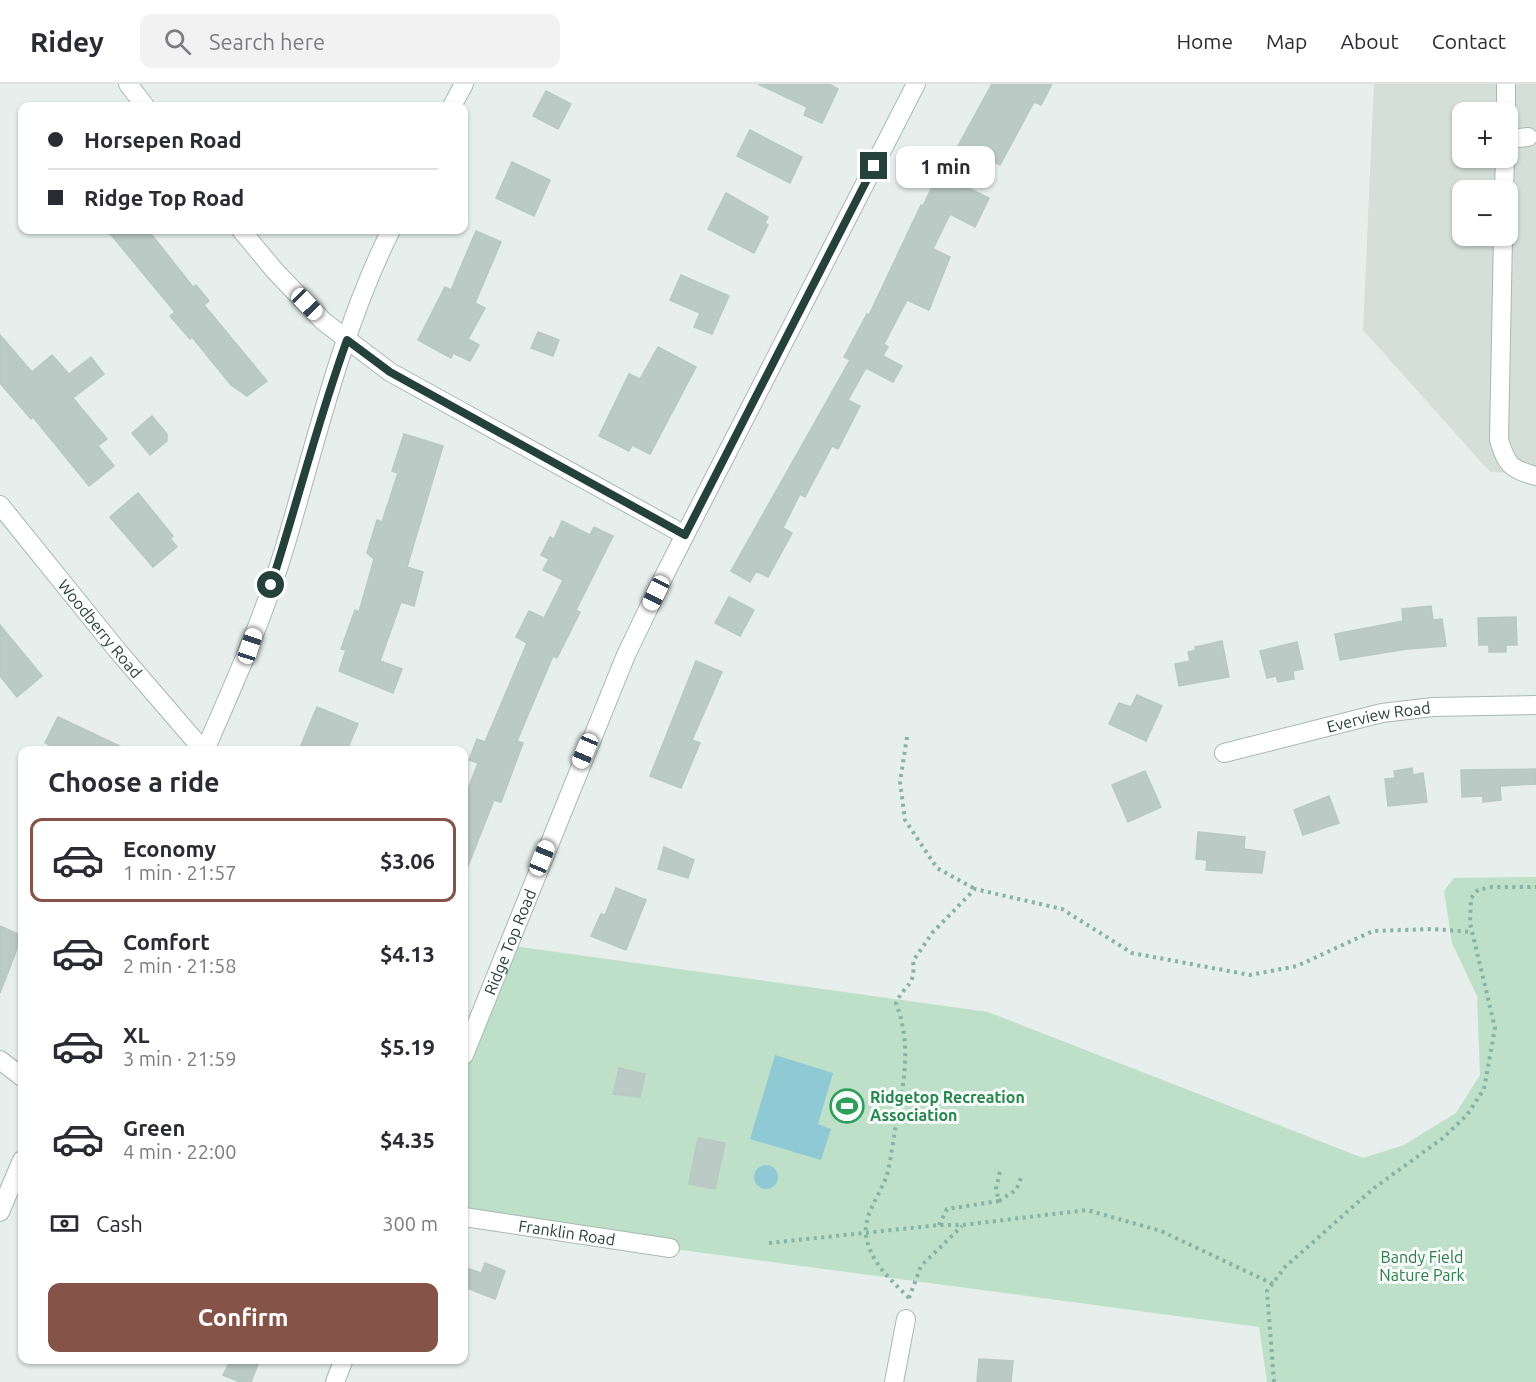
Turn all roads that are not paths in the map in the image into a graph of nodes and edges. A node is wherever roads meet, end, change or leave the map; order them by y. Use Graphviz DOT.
graph roads {
  1 [pos="128,84"];
  2 [pos="464,84"];
  3 [pos="916,84"];
  4 [pos="1506,84"];
  5 [pos="143,102"];
  6 [pos="454,102"];
  7 [pos="1506,102"];
  8 [pos="1528,137"];
  9 [pos="1518,138"];
  10 [pos="244,234"];
  11 [pos="389,234"];
  12 [pos="1503,246"];
  13 [pos="347,340"];
  14 [pos="1536,476"];
  15 [pos="0,505"];
  16 [pos="685,535"];
  17 [pos="1536,705"];
  18 [pos="201,746"];
  19 [pos="206,746"];
  20 [pos="1224,753"];
  21 [pos="468,1045"];
  22 [pos="0,1060"];
  23 [pos="18,1074"];
  24 [pos="18,1169"];
  25 [pos="0,1212"];
  26 [pos="468,1218"];
  27 [pos="670,1248"];
  28 [pos="906,1319"];
  29 [pos="342,1364"];
  30 [pos="335,1382"];
  31 [pos="894,1382"];
  1 -- 5 [label="street"];
  2 -- 6 [label="street"];
  3 -- 16 [label="street, Ridge Top Road"];
  4 -- 7 [label="street"];
  8 -- 9 [label="street"];
  10 -- 13 [label="street"];
  11 -- 13 [label="street"];
  12 -- 14 [label="street"];
  13 -- 16 [label="street"];
  13 -- 19 [label="street"];
  15 -- 18 [label="street, Woodberry Road"];
  16 -- 21 [label="street, Ridge Top Road"];
  17 -- 20 [label="street, Everview Road"];
  22 -- 23 [label="street"];
  24 -- 25 [label="street"];
  26 -- 27 [label="street, Franklin Road"];
  28 -- 31 [label="street"];
  29 -- 30 [label="street"];
}
